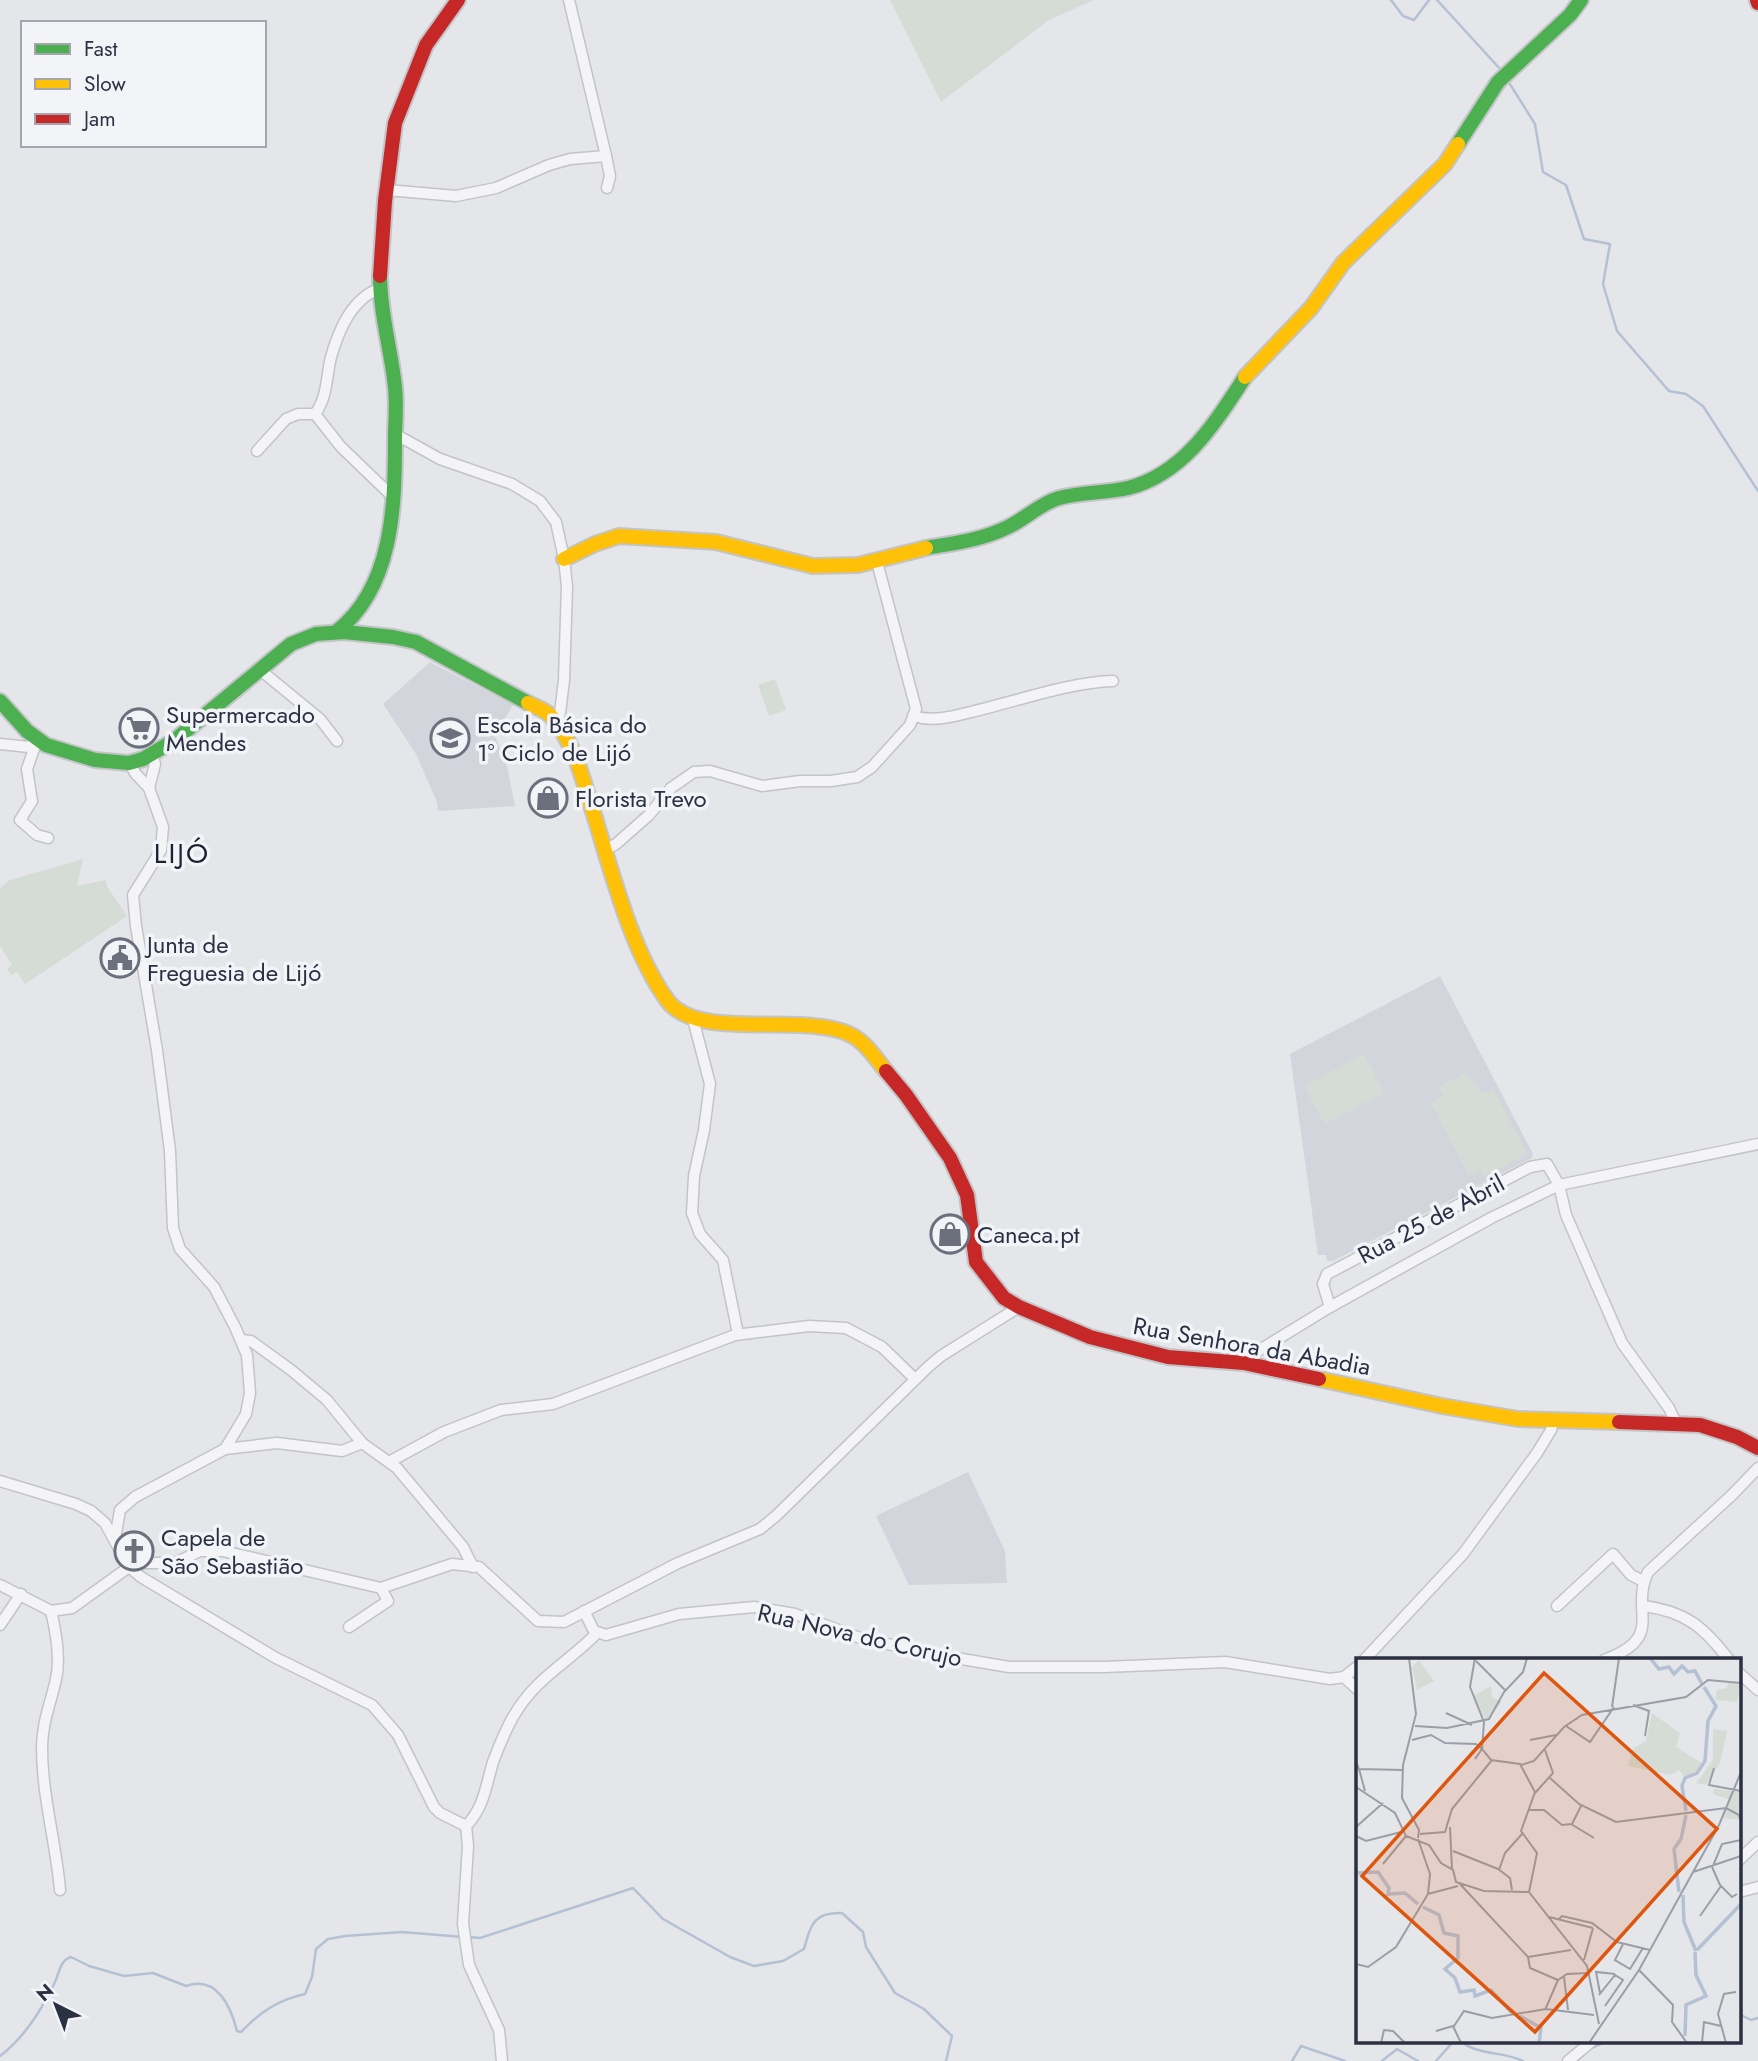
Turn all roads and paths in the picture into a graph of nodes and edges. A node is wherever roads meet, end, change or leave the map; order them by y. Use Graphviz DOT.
graph roads {
  1 [pos="458,0"];
  2 [pos="569,0"];
  3 [pos="1581,0"];
  4 [pos="606,156"];
  5 [pos="607,188"];
  6 [pos="387,190"];
  7 [pos="381,288"];
  8 [pos="315,414"];
  9 [pos="395,434"];
  10 [pos="257,451"];
  11 [pos="393,497"];
  12 [pos="564,559"];
  13 [pos="877,562"];
  14 [pos="336,632"];
  15 [pos="259,669"];
  16 [pos="1113,681"];
  17 [pos="0,701"];
  18 [pos="913,716"];
  19 [pos="556,722"];
  20 [pos="37,740"];
  21 [pos="337,741"];
  22 [pos="0,744"];
  23 [pos="152,754"];
  24 [pos="130,763"];
  25 [pos="149,788"];
  26 [pos="48,838"];
  27 [pos="605,850"];
  28 [pos="693,1018"];
  29 [pos="1758,1144"];
  30 [pos="1559,1185"];
  31 [pos="1018,1307"];
  32 [pos="1330,1307"];
  33 [pos="738,1334"];
  34 [pos="241,1340"];
  35 [pos="1244,1363"];
  36 [pos="915,1379"];
  37 [pos="1553,1422"];
  38 [pos="1676,1423"];
  39 [pos="362,1443"];
  40 [pos="1758,1448"];
  41 [pos="225,1450"];
  42 [pos="389,1462"];
  43 [pos="1758,1468"];
  44 [pos="0,1481"];
  45 [pos="120,1510"];
  46 [pos="91,1511"];
  47 [pos="115,1539"];
  48 [pos="128,1567"];
  49 [pos="473,1567"];
  50 [pos="1643,1581"];
  51 [pos="0,1585"];
  52 [pos="381,1588"];
  53 [pos="21,1594"];
  54 [pos="1557,1606"];
  55 [pos="1643,1606"];
  56 [pos="51,1611"];
  57 [pos="584,1611"];
  58 [pos="0,1625"];
  59 [pos="349,1627"];
  60 [pos="597,1633"];
  61 [pos="1627,1656"];
  62 [pos="1366,1658"];
  63 [pos="1726,1658"];
  64 [pos="1356,1668"];
  65 [pos="1740,1674"];
  66 [pos="1345,1678"];
  67 [pos="1356,1688"];
  68 [pos="1758,1690"];
  69 [pos="466,1826"];
  70 [pos="1758,1842"];
  71 [pos="1740,1859"];
  72 [pos="1758,1887"];
  73 [pos="60,1891"];
  74 [pos="1740,1892"];
  75 [pos="1589,2044"];
  76 [pos="502,2061"];
  77 [pos="1569,2061"];
  1 -- 6 [label="main road"];
  2 -- 4 [label="street"];
  3 -- 13 [label="main road"];
  4 -- 5 [label="street"];
  4 -- 6 [label="street"];
  6 -- 7 [label="main road"];
  7 -- 8 [label="street"];
  7 -- 9 [label="main road"];
  8 -- 10 [label="street"];
  8 -- 11 [label="street"];
  9 -- 11 [label="main road"];
  9 -- 12 [label="street"];
  11 -- 14 [label="main road"];
  12 -- 13 [label="main road"];
  12 -- 19 [label="street"];
  13 -- 18 [label="street"];
  14 -- 15 [label="main road, Rua Senhora da Abadia"];
  14 -- 19 [label="main road, Rua Senhora da Abadia"];
  15 -- 21 [label="street"];
  15 -- 23 [label="main road, Rua Senhora da Abadia"];
  16 -- 18 [label="street"];
  17 -- 20 [label="main road"];
  18 -- 27 [label="street"];
  19 -- 27 [label="main road, Rua Senhora da Abadia"];
  20 -- 22 [label="street"];
  20 -- 24 [label="main road"];
  20 -- 26 [label="street"];
  23 -- 24 [label="main road, Rua Senhora da Abadia"];
  23 -- 25 [label="street"];
  24 -- 25 [label="street"];
  25 -- 34 [label="street"];
  27 -- 28 [label="main road, Rua Senhora da Abadia"];
  28 -- 31 [label="main road, Rua Senhora da Abadia"];
  28 -- 33 [label="street"];
  29 -- 30 [label="street, Rua 25 de Abril"];
  30 -- 32 [label="street, Rua 25 de Abril"];
  30 -- 32 [label="street, Rua 25 de Abril"];
  30 -- 38 [label="street"];
  31 -- 35 [label="main road, Rua Senhora da Abadia"];
  31 -- 36 [label="street"];
  32 -- 35 [label="street, Rua 25 de Abril"];
  33 -- 36 [label="street"];
  33 -- 42 [label="street"];
  34 -- 39 [label="street"];
  34 -- 41 [label="street"];
  35 -- 37 [label="main road, Rua Senhora da Abadia"];
  36 -- 57 [label="street"];
  37 -- 38 [label="main road, Rua Senhora da Abadia"];
  37 -- 62 [label="street"];
  38 -- 40 [label="main road, Rua Senhora da Abadia"];
  39 -- 41 [label="street"];
  39 -- 42 [label="street"];
  41 -- 45 [label="street"];
  42 -- 49 [label="street"];
  43 -- 50 [label="street"];
  44 -- 46 [label="street"];
  45 -- 46 [label="street"];
  45 -- 47 [label="street"];
  46 -- 47 [label="street"];
  47 -- 48 [label="street"];
  48 -- 52 [label="street"];
  48 -- 56 [label="street"];
  48 -- 69 [label="street"];
  49 -- 52 [label="street"];
  49 -- 57 [label="street"];
  50 -- 54 [label="street"];
  50 -- 55 [label="street"];
  51 -- 53 [label="street"];
  52 -- 59 [label="street"];
  53 -- 56 [label="street"];
  53 -- 58 [label="street"];
  55 -- 61 [label="street"];
  55 -- 63 [label="street"];
  56 -- 73 [label="street"];
  57 -- 60 [label="street"];
  60 -- 66 [label="street, Rua Nova do Corujo"];
  60 -- 69 [label="street"];
  64 -- 66 [label="street"];
  65 -- 68 [label="street"];
  66 -- 67 [label="street"];
  69 -- 76 [label="street"];
  70 -- 71 [label="street"];
  72 -- 74 [label="street"];
  75 -- 77 [label="street"];
}
